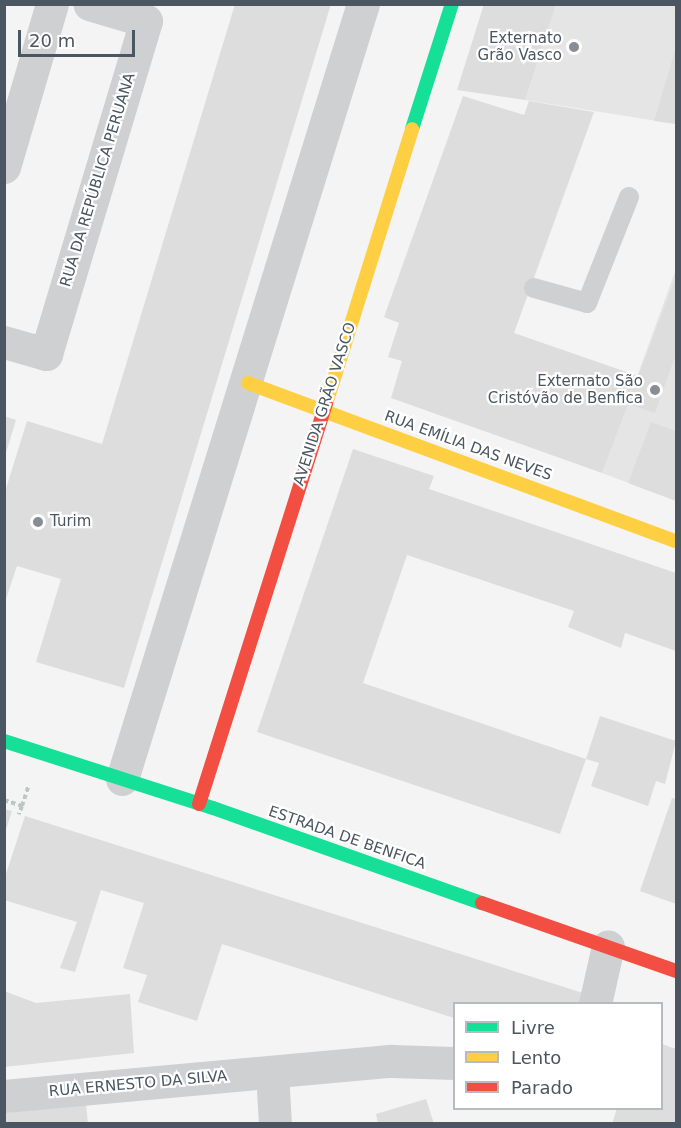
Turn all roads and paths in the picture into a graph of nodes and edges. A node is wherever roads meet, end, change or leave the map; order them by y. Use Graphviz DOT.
graph roads {
  1 [pos="52,4"];
  2 [pos="89,4"];
  3 [pos="363,4"];
  4 [pos="452,4"];
  5 [pos="4,167"];
  6 [pos="629,197"];
  7 [pos="534,288"];
  8 [pos="4,342"];
  9 [pos="248,383"];
  10 [pos="322,410"];
  11 [pos="676,541"];
  12 [pos="4,741"];
  13 [pos="122,779"];
  14 [pos="4,800"];
  15 [pos="199,804"];
  16 [pos="19,814"];
  17 [pos="608,946"];
  18 [pos="676,971"];
  19 [pos="595,1002"];
  20 [pos="453,1063"];
  21 [pos="272,1072"];
  22 [pos="4,1096"];
  23 [pos="275,1124"];
  1 -- 5 [label="street"];
  2 -- 8 [label="street, RUA DA REPÚBLICA PERUANA"];
  3 -- 9 [label="street"];
  4 -- 10 [label="street, AVENIDA GRÃO VASCO"];
  6 -- 7 [label="lane"];
  9 -- 10 [label="street, RUA EMÍLIA DAS NEVES"];
  9 -- 13 [label="street"];
  10 -- 11 [label="street, RUA EMÍLIA DAS NEVES"];
  10 -- 15 [label="street, AVENIDA GRÃO VASCO"];
  12 -- 13 [label="street, ESTRADA DE BENFICA"];
  13 -- 15 [label="street, ESTRADA DE BENFICA"];
  14 -- 16 [label="path"];
  15 -- 17 [label="street, ESTRADA DE BENFICA"];
  17 -- 18 [label="street, ESTRADA DE BENFICA"];
  17 -- 19 [label="street"];
  20 -- 21 [label="street, RUA ERNESTO DA SILVA"];
  21 -- 22 [label="street, RUA ERNESTO DA SILVA"];
  21 -- 23 [label="street"];
}
